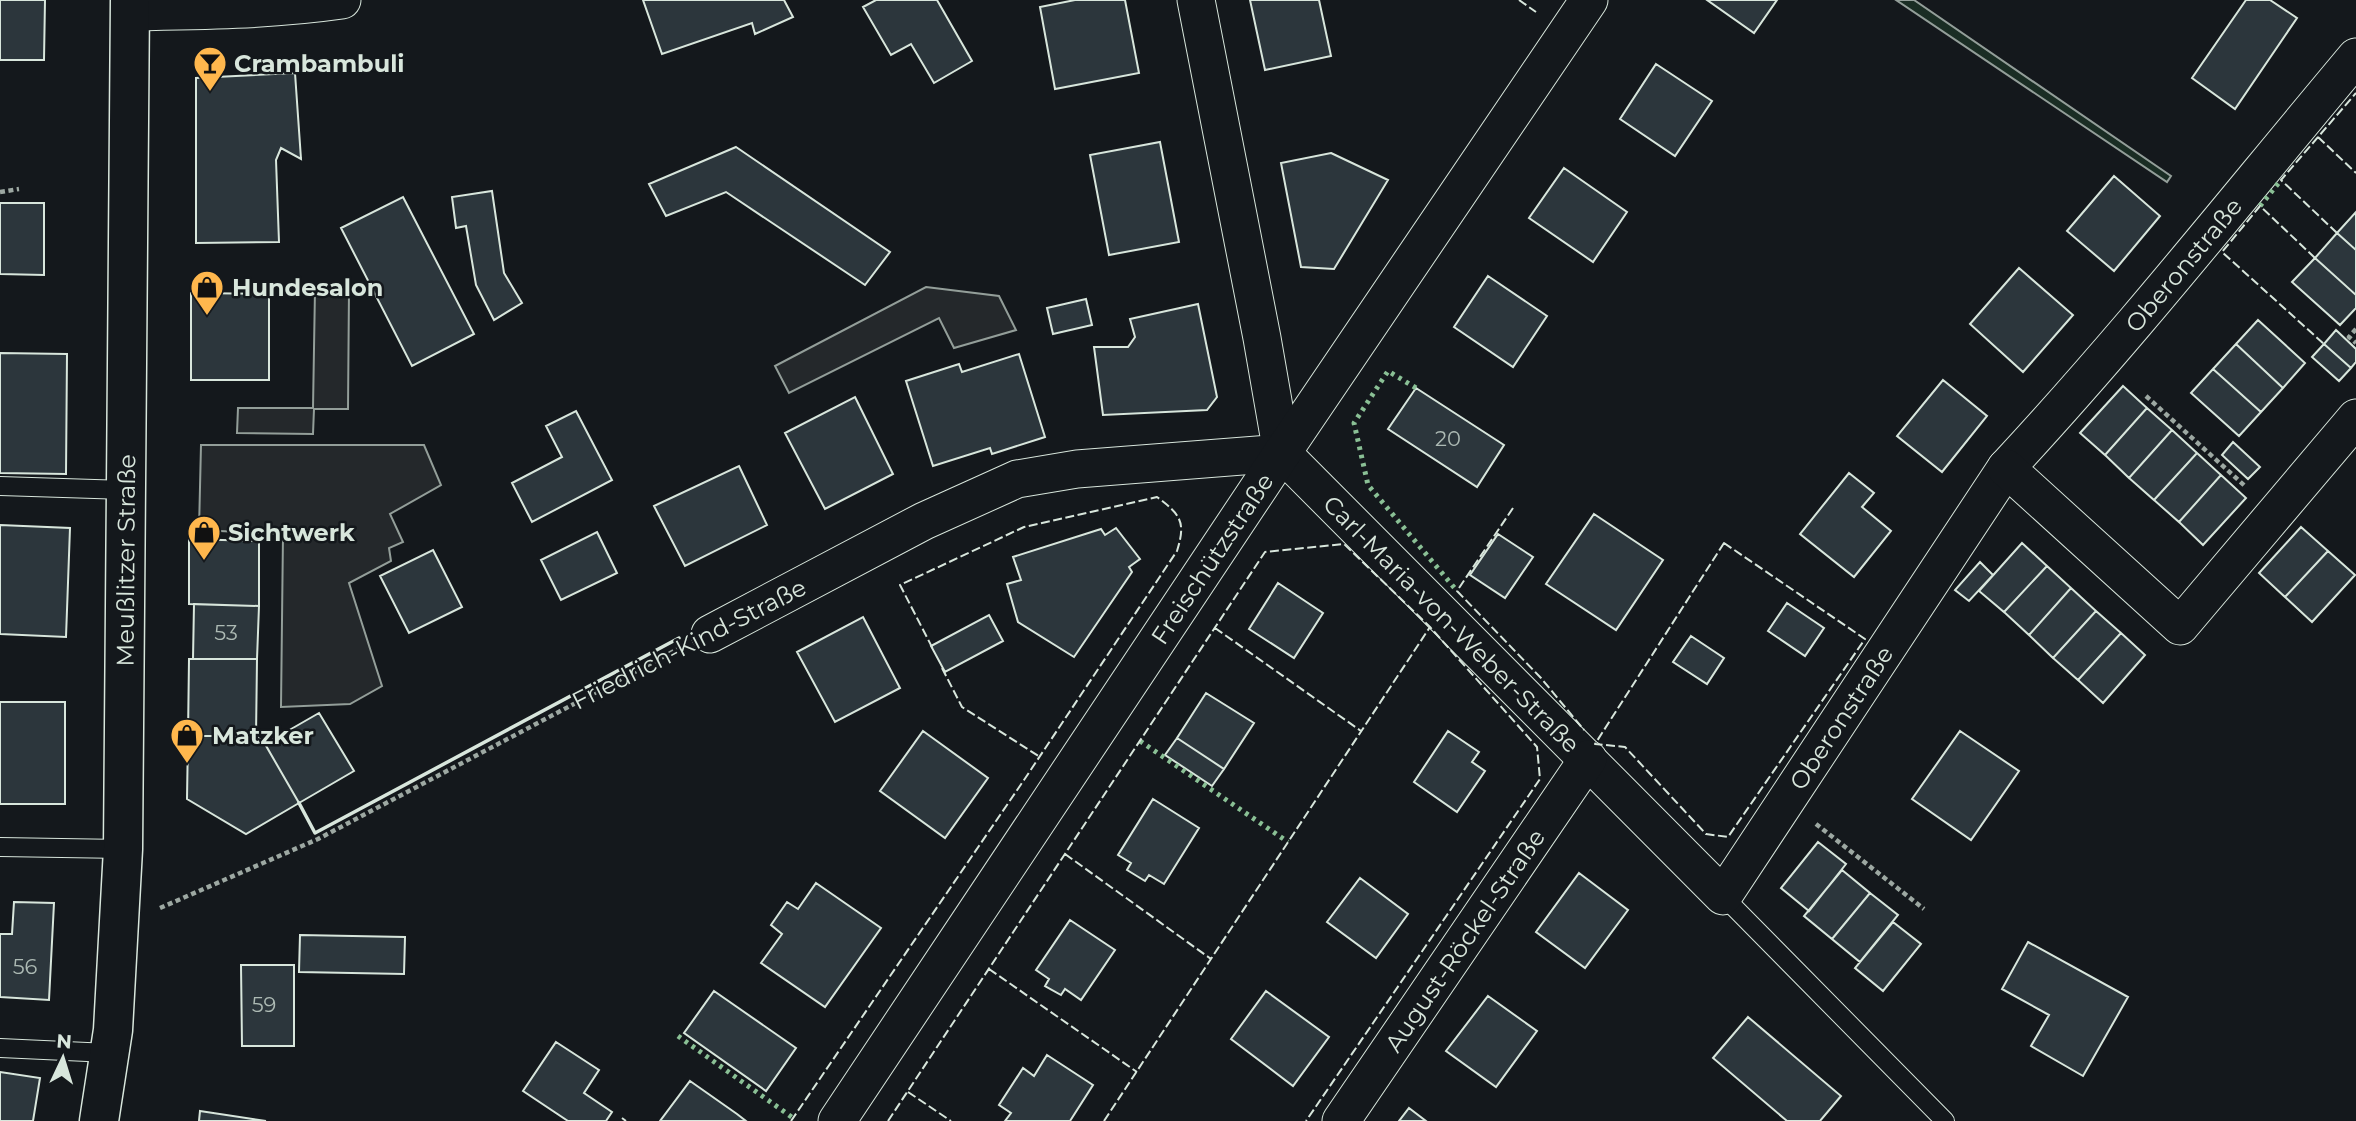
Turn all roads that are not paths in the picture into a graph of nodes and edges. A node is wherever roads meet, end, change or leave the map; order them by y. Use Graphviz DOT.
graph roads {
  1 [pos="342,0"];
  2 [pos="1196,0"];
  3 [pos="1589,0"];
  4 [pos="130,6"];
  5 [pos="2356,57"];
  6 [pos="2356,418"];
  7 [pos="1282,453"];
  8 [pos="2007,468"];
  9 [pos="0,486"];
  10 [pos="126,490"];
  11 [pos="710,634"];
  12 [pos="1588,759"];
  13 [pos="0,847"];
  14 [pos="123,849"];
  15 [pos="1723,896"];
  16 [pos="0,1048"];
  17 [pos="109,1053"];
  18 [pos="99,1121"];
  19 [pos="838,1121"];
  20 [pos="1341,1121"];
  21 [pos="1945,1121"];
  1 -- 4 [label="street"];
  2 -- 7 [label="street"];
  3 -- 7 [label="street, Freischützstraße"];
  4 -- 10 [label="street, Meußlitzer Straße"];
  5 -- 8 [label="street, Oberonstraße"];
  6 -- 8 [label="street"];
  7 -- 11 [label="street, Friedrich-Kind-Straße"];
  7 -- 12 [label="street, Carl-Maria-von-Weber-Straße"];
  7 -- 19 [label="street, Freischützstraße"];
  8 -- 15 [label="street, Oberonstraße"];
  9 -- 10 [label="lane"];
  10 -- 14 [label="street, Meußlitzer Straße"];
  12 -- 15 [label="street, Carl-Maria-von-Weber-Straße"];
  12 -- 20 [label="street, August-Röckel-Straße"];
  13 -- 14 [label="lane"];
  14 -- 17 [label="street, Meußlitzer Straße"];
  15 -- 21 [label="lane, Carl-Maria-von-Weber-Straße"];
  16 -- 17 [label="lane"];
  17 -- 18 [label="street, Meußlitzer Straße"];
}
